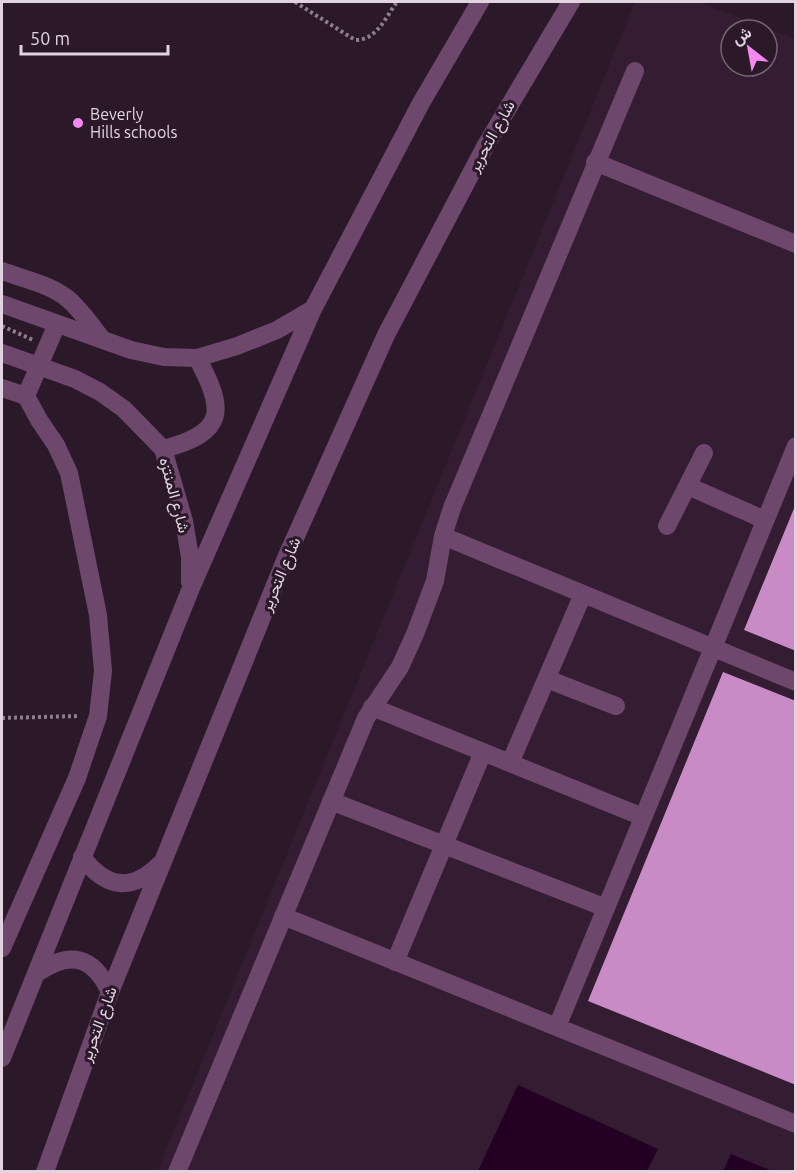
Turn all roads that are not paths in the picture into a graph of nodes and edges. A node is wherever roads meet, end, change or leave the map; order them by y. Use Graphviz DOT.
graph roads {
  1 [pos="480,2"];
  2 [pos="571,2"];
  3 [pos="635,71"];
  4 [pos="595,162"];
  5 [pos="795,244"];
  6 [pos="2,271"];
  7 [pos="2,304"];
  8 [pos="313,309"];
  9 [pos="57,324"];
  10 [pos="102,339"];
  11 [pos="2,353"];
  12 [pos="197,358"];
  13 [pos="38,367"];
  14 [pos="2,388"];
  15 [pos="26,396"];
  16 [pos="795,446"];
  17 [pos="163,449"];
  18 [pos="704,453"];
  19 [pos="688,486"];
  20 [pos="765,520"];
  21 [pos="667,526"];
  22 [pos="443,536"];
  23 [pos="191,588"];
  24 [pos="584,594"];
  25 [pos="713,648"];
  26 [pos="547,679"];
  27 [pos="795,682"];
  28 [pos="616,706"];
  29 [pos="372,707"];
  30 [pos="483,752"];
  31 [pos="510,763"];
  32 [pos="331,801"];
  33 [pos="643,817"];
  34 [pos="444,844"];
  35 [pos="82,857"];
  36 [pos="162,863"];
  37 [pos="606,908"];
  38 [pos="283,916"];
  39 [pos="2,948"];
  40 [pos="395,962"];
  41 [pos="37,973"];
  42 [pos="110,992"];
  43 [pos="557,1027"];
  44 [pos="2,1058"];
  45 [pos="795,1124"];
  46 [pos="45,1172"];
  47 [pos="177,1172"];
  1 -- 8 [label="street"];
  2 -- 36 [label="street, شارع التحرير"];
  3 -- 4 [label="street"];
  4 -- 5 [label="street"];
  4 -- 22 [label="street"];
  6 -- 10 [label="street"];
  7 -- 9 [label="street"];
  8 -- 12 [label="street"];
  8 -- 23 [label="street"];
  9 -- 10 [label="street"];
  9 -- 13 [label="street"];
  10 -- 12 [label="street"];
  11 -- 13 [label="street, شارع المنتزه"];
  12 -- 17 [label="street"];
  13 -- 15 [label="street"];
  13 -- 17 [label="street, شارع المنتزه"];
  14 -- 15 [label="street"];
  15 -- 39 [label="street"];
  16 -- 20 [label="street"];
  17 -- 23 [label="street, شارع المنتزه"];
  18 -- 19 [label="street"];
  19 -- 20 [label="street"];
  19 -- 21 [label="street"];
  20 -- 25 [label="street"];
  22 -- 24 [label="street"];
  22 -- 29 [label="street"];
  23 -- 35 [label="street"];
  24 -- 25 [label="street"];
  24 -- 26 [label="street"];
  25 -- 27 [label="street"];
  25 -- 33 [label="street"];
  26 -- 28 [label="street"];
  26 -- 31 [label="street"];
  29 -- 30 [label="street"];
  29 -- 32 [label="street"];
  30 -- 31 [label="street"];
  30 -- 34 [label="street"];
  31 -- 33 [label="street"];
  32 -- 34 [label="street"];
  32 -- 38 [label="street"];
  33 -- 37 [label="street"];
  34 -- 37 [label="street"];
  34 -- 40 [label="street"];
  35 -- 36 [label="street"];
  35 -- 41 [label="street"];
  36 -- 42 [label="street, شارع التحرير"];
  37 -- 43 [label="street"];
  38 -- 40 [label="street"];
  38 -- 47 [label="street"];
  40 -- 43 [label="street"];
  41 -- 42 [label="street"];
  41 -- 44 [label="street"];
  42 -- 46 [label="street, شارع التحرير"];
  43 -- 45 [label="street"];
}
